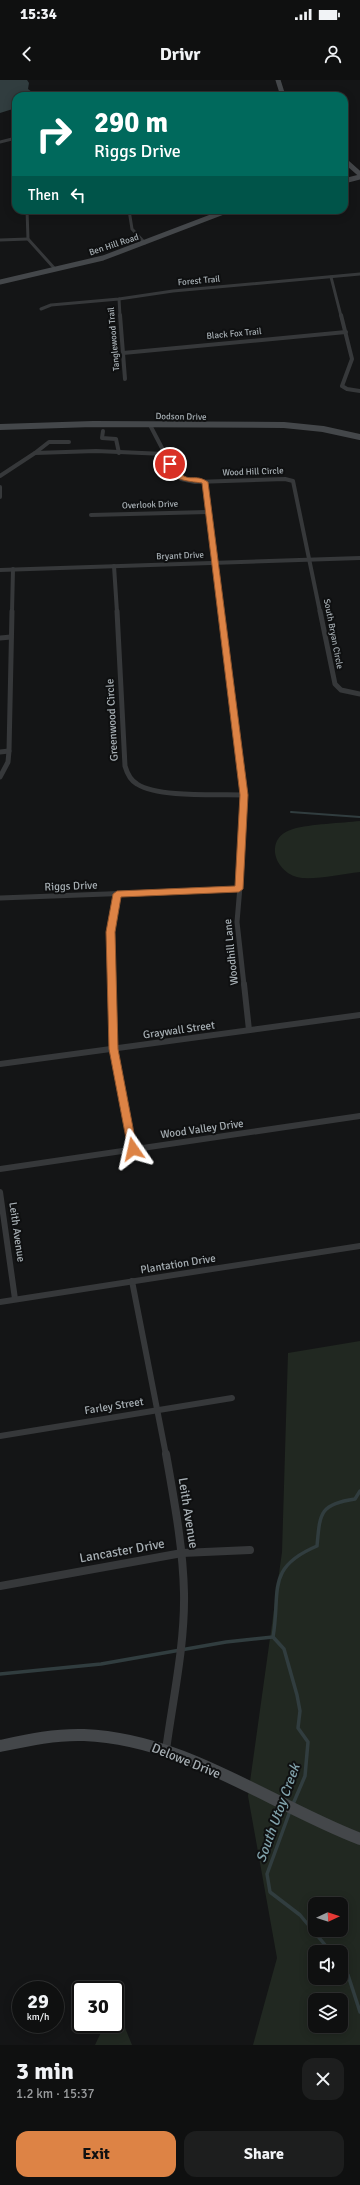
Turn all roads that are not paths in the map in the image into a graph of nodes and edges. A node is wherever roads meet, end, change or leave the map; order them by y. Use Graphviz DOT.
graph roads {
  1 [pos="278,80"];
  2 [pos="282,92"];
  3 [pos="12,139"];
  4 [pos="0,142"];
  5 [pos="348,164"];
  6 [pos="360,174"];
  7 [pos="360,177"];
  8 [pos="348,180"];
  9 [pos="27,214"];
  10 [pos="129,214"];
  11 [pos="219,214"];
  12 [pos="28,239"];
  13 [pos="0,240"];
  14 [pos="145,243"];
  15 [pos="55,269"];
  16 [pos="360,274"];
  17 [pos="331,277"];
  18 [pos="0,282"];
  19 [pos="119,299"];
  20 [pos="41,309"];
  21 [pos="346,332"];
  22 [pos="124,353"];
  23 [pos="126,379"];
  24 [pos="360,391"];
  25 [pos="150,425"];
  26 [pos="0,427"];
  27 [pos="103,431"];
  28 [pos="360,437"];
  29 [pos="69,442"];
  30 [pos="35,453"];
  31 [pos="119,453"];
  32 [pos="165,454"];
  33 [pos="0,476"];
  34 [pos="204,482"];
  35 [pos="0,487"];
  36 [pos="0,497"];
  37 [pos="208,512"];
  38 [pos="91,515"];
  39 [pos="360,558"];
  40 [pos="310,559"];
  41 [pos="215,563"];
  42 [pos="114,566"];
  43 [pos="13,569"];
  44 [pos="0,570"];
  45 [pos="12,637"];
  46 [pos="0,638"];
  47 [pos="360,694"];
  48 [pos="9,751"];
  49 [pos="0,752"];
  50 [pos="0,777"];
  51 [pos="244,795"];
  52 [pos="239,889"];
  53 [pos="117,894"];
  54 [pos="0,898"];
  55 [pos="360,1015"];
  56 [pos="249,1030"];
  57 [pos="114,1049"];
  58 [pos="0,1064"];
  59 [pos="360,1116"];
  60 [pos="133,1149"];
  61 [pos="0,1169"];
  62 [pos="0,1192"];
  63 [pos="360,1246"];
  64 [pos="132,1281"];
  65 [pos="15,1299"];
  66 [pos="0,1302"];
  67 [pos="232,1398"];
  68 [pos="157,1410"];
  69 [pos="0,1436"];
  70 [pos="250,1550"];
  71 [pos="182,1553"];
  72 [pos="0,1586"];
  73 [pos="0,1746"];
  74 [pos="166,1750"];
  75 [pos="360,1839"];
  1 -- 2 [label="street"];
  3 -- 4 [label="street"];
  5 -- 6 [label="street"];
  7 -- 8 [label="street"];
  9 -- 12 [label="street"];
  10 -- 14 [label="street"];
  11 -- 14 [label="street, Ben Hill Road"];
  12 -- 13 [label="street"];
  12 -- 15 [label="street"];
  14 -- 15 [label="street, Ben Hill Road"];
  15 -- 18 [label="street, Ben Hill Road"];
  16 -- 17 [label="street, Forest Trail"];
  17 -- 19 [label="street, Forest Trail"];
  17 -- 21 [label="street"];
  19 -- 20 [label="street, Forest Trail"];
  19 -- 22 [label="street, Tanglewood Trail"];
  21 -- 22 [label="street, Black Fox Trail"];
  21 -- 24 [label="street"];
  22 -- 23 [label="street, Tanglewood Trail"];
  25 -- 26 [label="street, Dodson Drive"];
  25 -- 28 [label="street, Dodson Drive"];
  25 -- 32 [label="street"];
  27 -- 31 [label="street"];
  29 -- 30 [label="street"];
  30 -- 31 [label="street"];
  30 -- 33 [label="street"];
  31 -- 32 [label="street"];
  32 -- 34 [label="street"];
  34 -- 37 [label="street, Woodhill Lane"];
  34 -- 40 [label="street, Wood Hill Circle"];
  35 -- 36 [label="street"];
  37 -- 38 [label="street, Overlook Drive"];
  37 -- 41 [label="street, Woodhill Lane"];
  39 -- 40 [label="street, Bryant Drive"];
  40 -- 41 [label="street, Bryant Drive"];
  40 -- 47 [label="street, South Bryan Circle"];
  41 -- 42 [label="street, Bryant Drive"];
  41 -- 51 [label="street, Woodhill Lane"];
  42 -- 43 [label="street, Bryant Drive"];
  42 -- 51 [label="street, Greenwood Circle"];
  43 -- 44 [label="street, Bryant Drive"];
  43 -- 45 [label="street"];
  45 -- 46 [label="street"];
  45 -- 48 [label="street"];
  48 -- 49 [label="street"];
  48 -- 50 [label="street"];
  51 -- 52 [label="street, Woodhill Lane"];
  52 -- 53 [label="street, Riggs Drive"];
  52 -- 56 [label="street, Woodhill Lane"];
  53 -- 54 [label="street, Riggs Drive"];
  53 -- 57 [label="street"];
  55 -- 56 [label="street, Graywall Street"];
  56 -- 57 [label="street, Graywall Street"];
  57 -- 58 [label="street, Graywall Street"];
  57 -- 60 [label="street"];
  59 -- 60 [label="street, Wood Valley Drive"];
  60 -- 61 [label="street, Wood Valley Drive"];
  62 -- 65 [label="street, Leith Avenue"];
  63 -- 64 [label="street, Plantation Drive"];
  64 -- 65 [label="street, Plantation Drive"];
  64 -- 68 [label="street, Leith Avenue"];
  65 -- 66 [label="street, Plantation Drive"];
  67 -- 68 [label="street, Farley Street"];
  68 -- 69 [label="street, Farley Street"];
  68 -- 71 [label="street, Leith Avenue"];
  70 -- 71 [label="street, Lancaster Drive"];
  71 -- 72 [label="street, Lancaster Drive"];
  71 -- 74 [label="street, Leith Avenue"];
  73 -- 74 [label="street, Delowe Drive"];
  74 -- 75 [label="street, Delowe Drive"];
}
